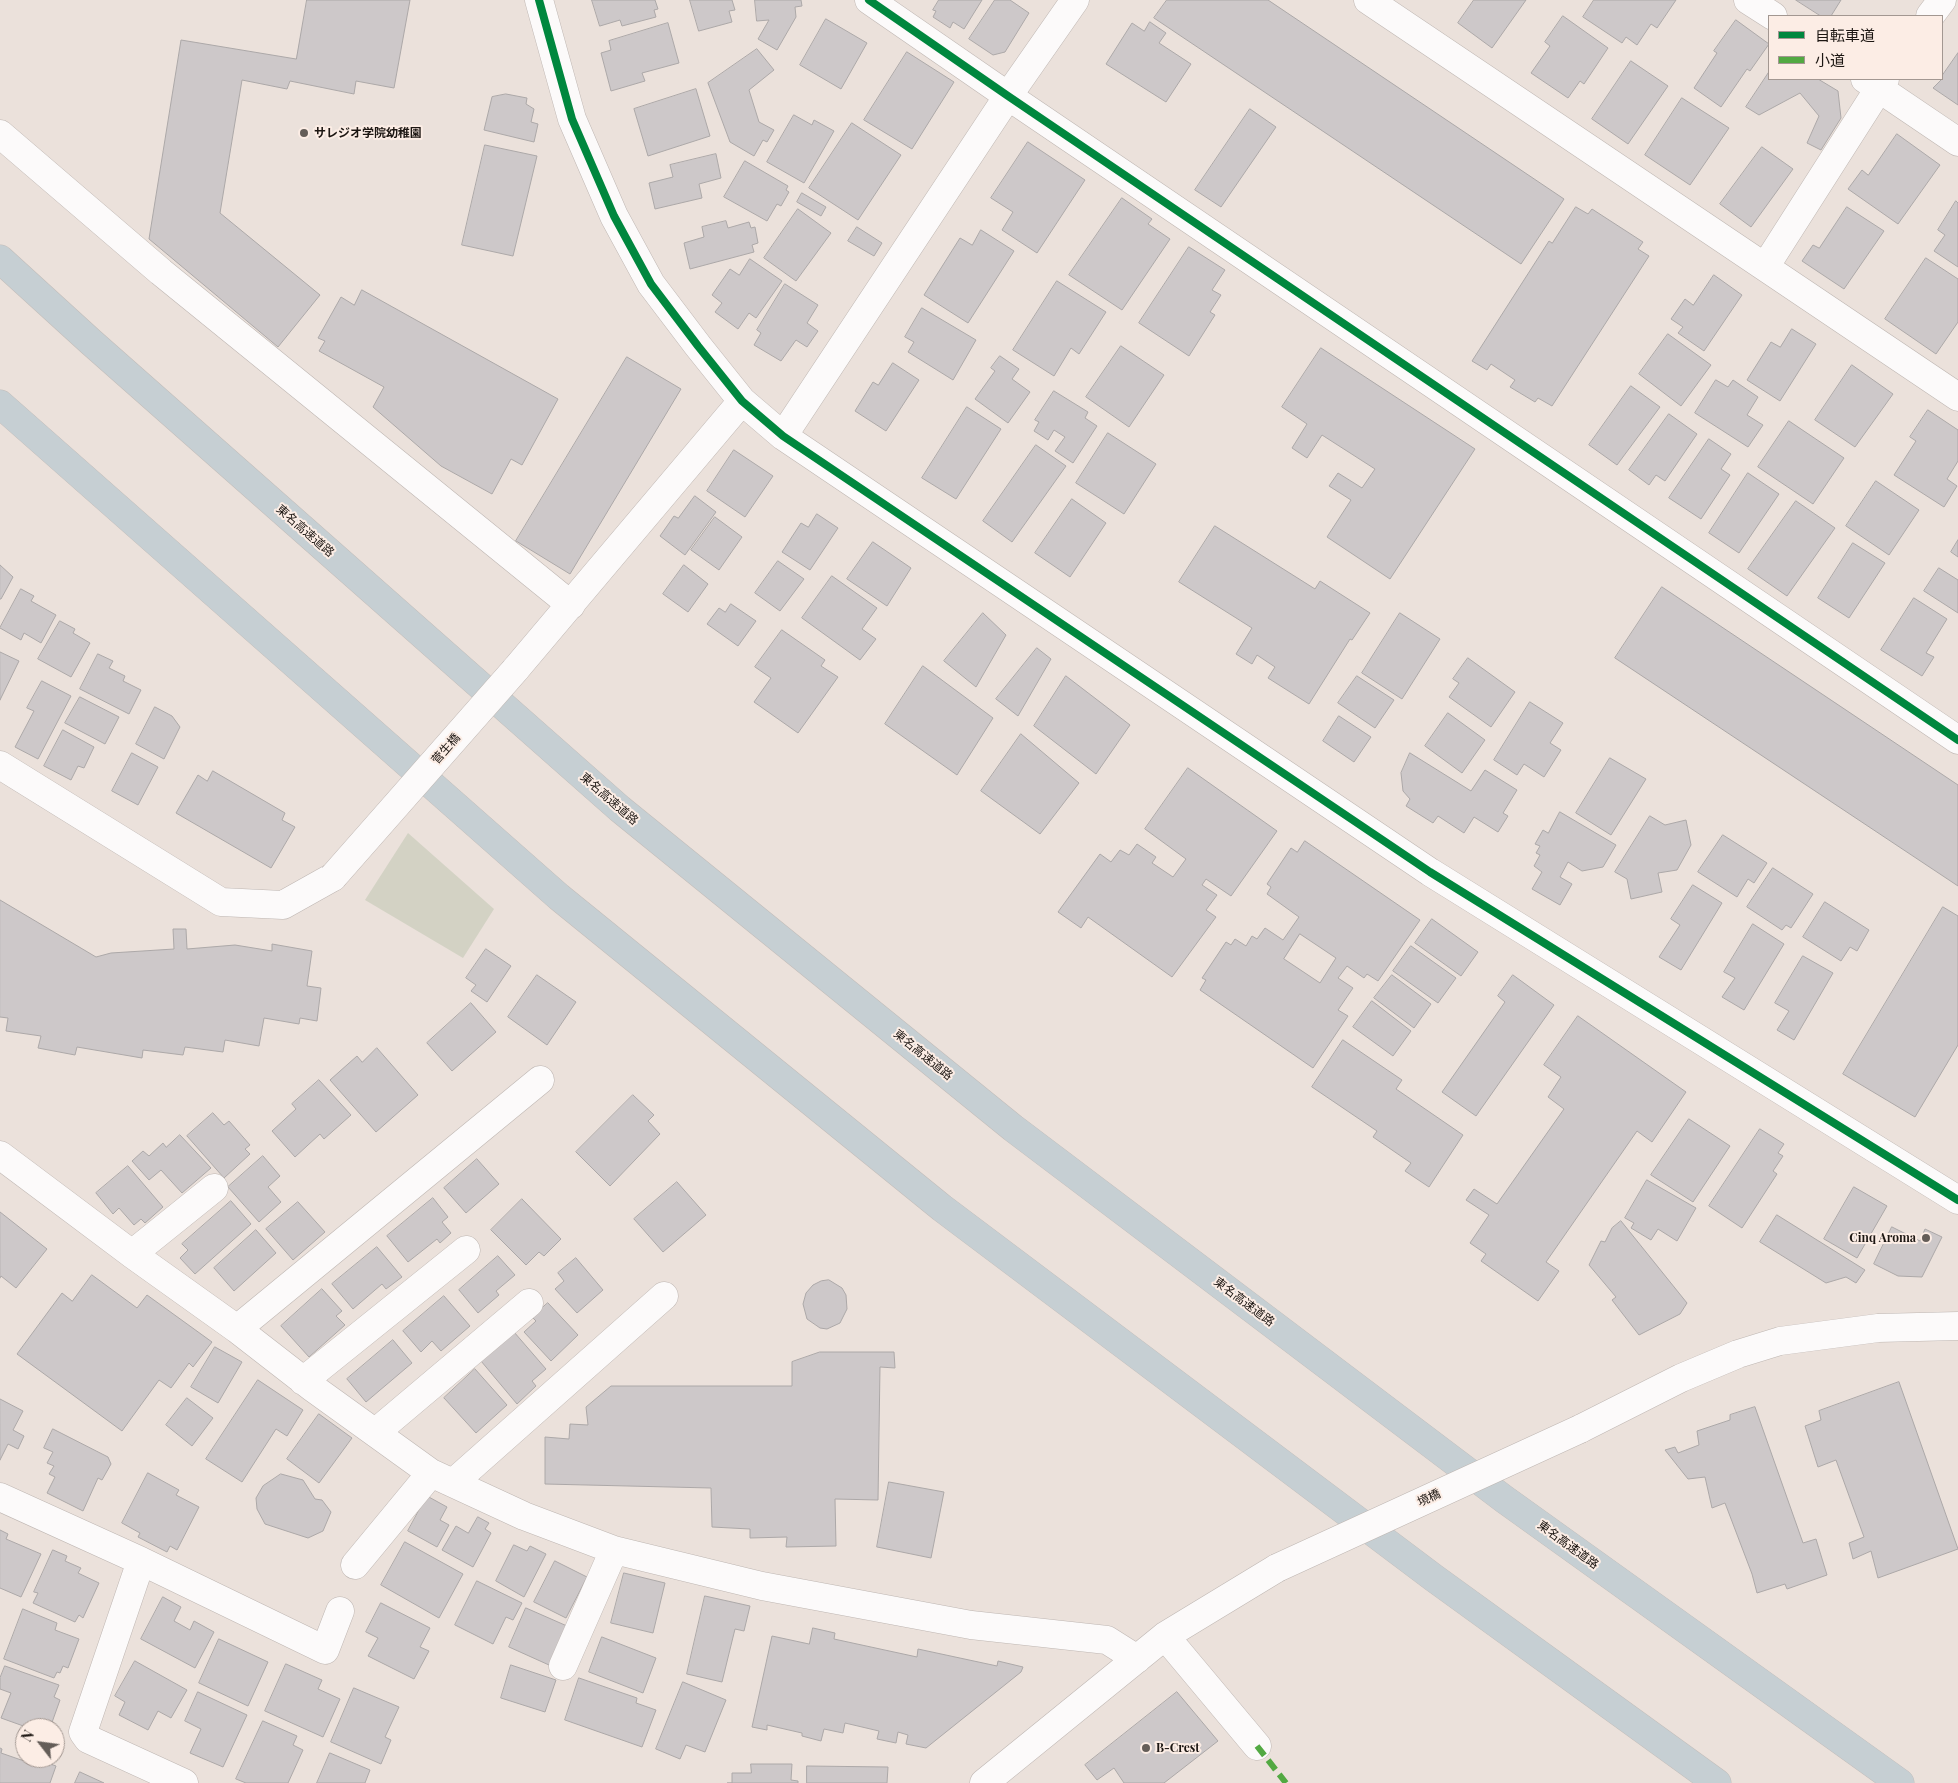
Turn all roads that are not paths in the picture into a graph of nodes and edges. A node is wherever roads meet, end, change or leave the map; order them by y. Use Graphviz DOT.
graph roads {
  1 [pos="539,0"];
  2 [pos="869,0"];
  3 [pos="1075,0"];
  4 [pos="1368,0"];
  5 [pos="1748,0"];
  6 [pos="1942,0"];
  7 [pos="1770,15"];
  8 [pos="1931,15"];
  9 [pos="1876,82"];
  10 [pos="1008,96"];
  11 [pos="0,134"];
  12 [pos="1958,142"];
  13 [pos="0,259"];
  14 [pos="1765,267"];
  15 [pos="1958,397"];
  16 [pos="742,401"];
  17 [pos="0,404"];
  18 [pos="783,436"];
  19 [pos="564,613"];
  20 [pos="1958,740"];
  21 [pos="0,765"];
  22 [pos="540,1080"];
  23 [pos="0,1155"];
  24 [pos="214,1188"];
  25 [pos="1958,1200"];
  26 [pos="466,1250"];
  27 [pos="132,1254"];
  28 [pos="664,1296"];
  29 [pos="529,1303"];
  30 [pos="1958,1326"];
  31 [pos="237,1329"];
  32 [pos="303,1381"];
  33 [pos="376,1432"];
  34 [pos="442,1478"];
  35 [pos="0,1497"];
  36 [pos="614,1550"];
  37 [pos="141,1561"];
  38 [pos="355,1565"];
  39 [pos="340,1611"];
  40 [pos="1165,1636"];
  41 [pos="1137,1659"];
  42 [pos="563,1666"];
  43 [pos="1257,1746"];
  44 [pos="184,1783"];
  45 [pos="984,1783"];
  46 [pos="1717,1783"];
  47 [pos="1900,1783"];
  1 -- 16 [label="street"];
  2 -- 10 [label="street"];
  3 -- 10 [label="street"];
  4 -- 14 [label="street"];
  5 -- 7 [label="street"];
  6 -- 8 [label="street"];
  9 -- 12 [label="street"];
  9 -- 14 [label="street"];
  10 -- 18 [label="street"];
  10 -- 20 [label="street"];
  11 -- 19 [label="street"];
  13 -- 47 [label="highway, 東名高速道路"];
  14 -- 15 [label="street"];
  16 -- 18 [label="street"];
  16 -- 19 [label="street, 菅生橋"];
  17 -- 46 [label="highway"];
  18 -- 25 [label="street"];
  19 -- 21 [label="street, 菅生橋, bridge"];
  22 -- 31 [label="street"];
  23 -- 27 [label="street"];
  24 -- 27 [label="street"];
  26 -- 32 [label="street"];
  27 -- 31 [label="street"];
  28 -- 34 [label="street"];
  29 -- 33 [label="street"];
  30 -- 40 [label="street, 境橋, bridge"];
  31 -- 32 [label="street"];
  32 -- 33 [label="street"];
  33 -- 34 [label="street"];
  34 -- 36 [label="street"];
  34 -- 38 [label="street"];
  35 -- 37 [label="street"];
  36 -- 41 [label="street"];
  36 -- 42 [label="street"];
  37 -- 39 [label="street"];
  37 -- 44 [label="street"];
  40 -- 41 [label="street, 境橋"];
  40 -- 43 [label="street"];
  41 -- 45 [label="street, 境橋"];
}
